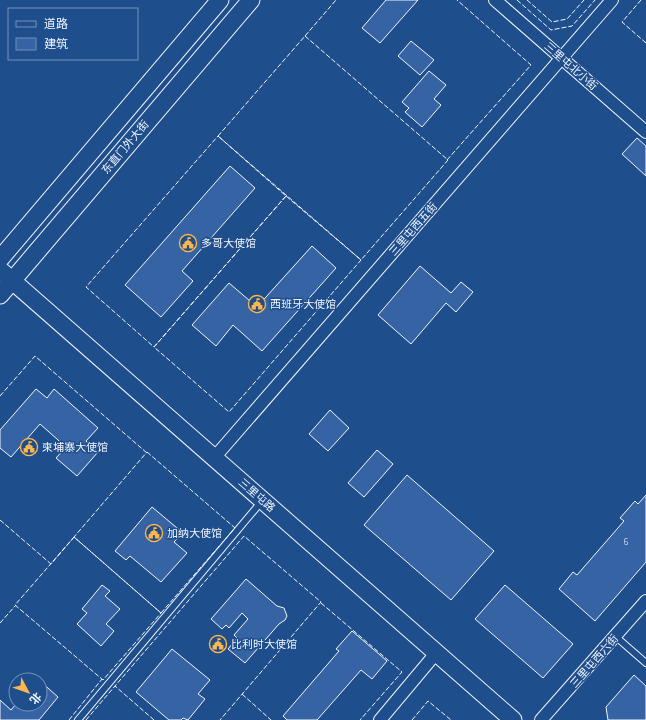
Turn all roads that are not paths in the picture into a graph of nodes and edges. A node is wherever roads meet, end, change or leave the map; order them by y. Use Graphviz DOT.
graph roads {
  1 [pos="220,0"];
  2 [pos="251,0"];
  3 [pos="496,0"];
  4 [pos="612,0"];
  5 [pos="562,58"];
  6 [pos="646,132"];
  7 [pos="0,259"];
  8 [pos="6,276"];
  9 [pos="0,295"];
  10 [pos="214,458"];
  11 [pos="262,500"];
  12 [pos="646,601"];
  13 [pos="615,636"];
  14 [pos="437,652"];
  15 [pos="646,664"];
  16 [pos="78,720"];
  17 [pos="380,720"];
  18 [pos="513,720"];
  19 [pos="541,720"];
  1 -- 7 [label="main road, 东直门外大街"];
  2 -- 8 [label="main road, 东直门外大街"];
  3 -- 5 [label="street, 三里屯北小街"];
  4 -- 5 [label="street, 三里屯西五街"];
  5 -- 6 [label="street, 三里屯北小街"];
  5 -- 10 [label="street, 三里屯西五街"];
  8 -- 9 [label="main road, 东直门外大街"];
  8 -- 10 [label="main road, 三里屯路"];
  10 -- 11 [label="main road, 三里屯路"];
  11 -- 14 [label="main road, 三里屯路"];
  11 -- 16 [label="lane"];
  12 -- 13 [label="street, 三里屯西六街"];
  13 -- 15 [label="lane"];
  13 -- 19 [label="street, 三里屯西六街"];
  14 -- 17 [label="street"];
  14 -- 18 [label="main road, 三里屯路"];
}
